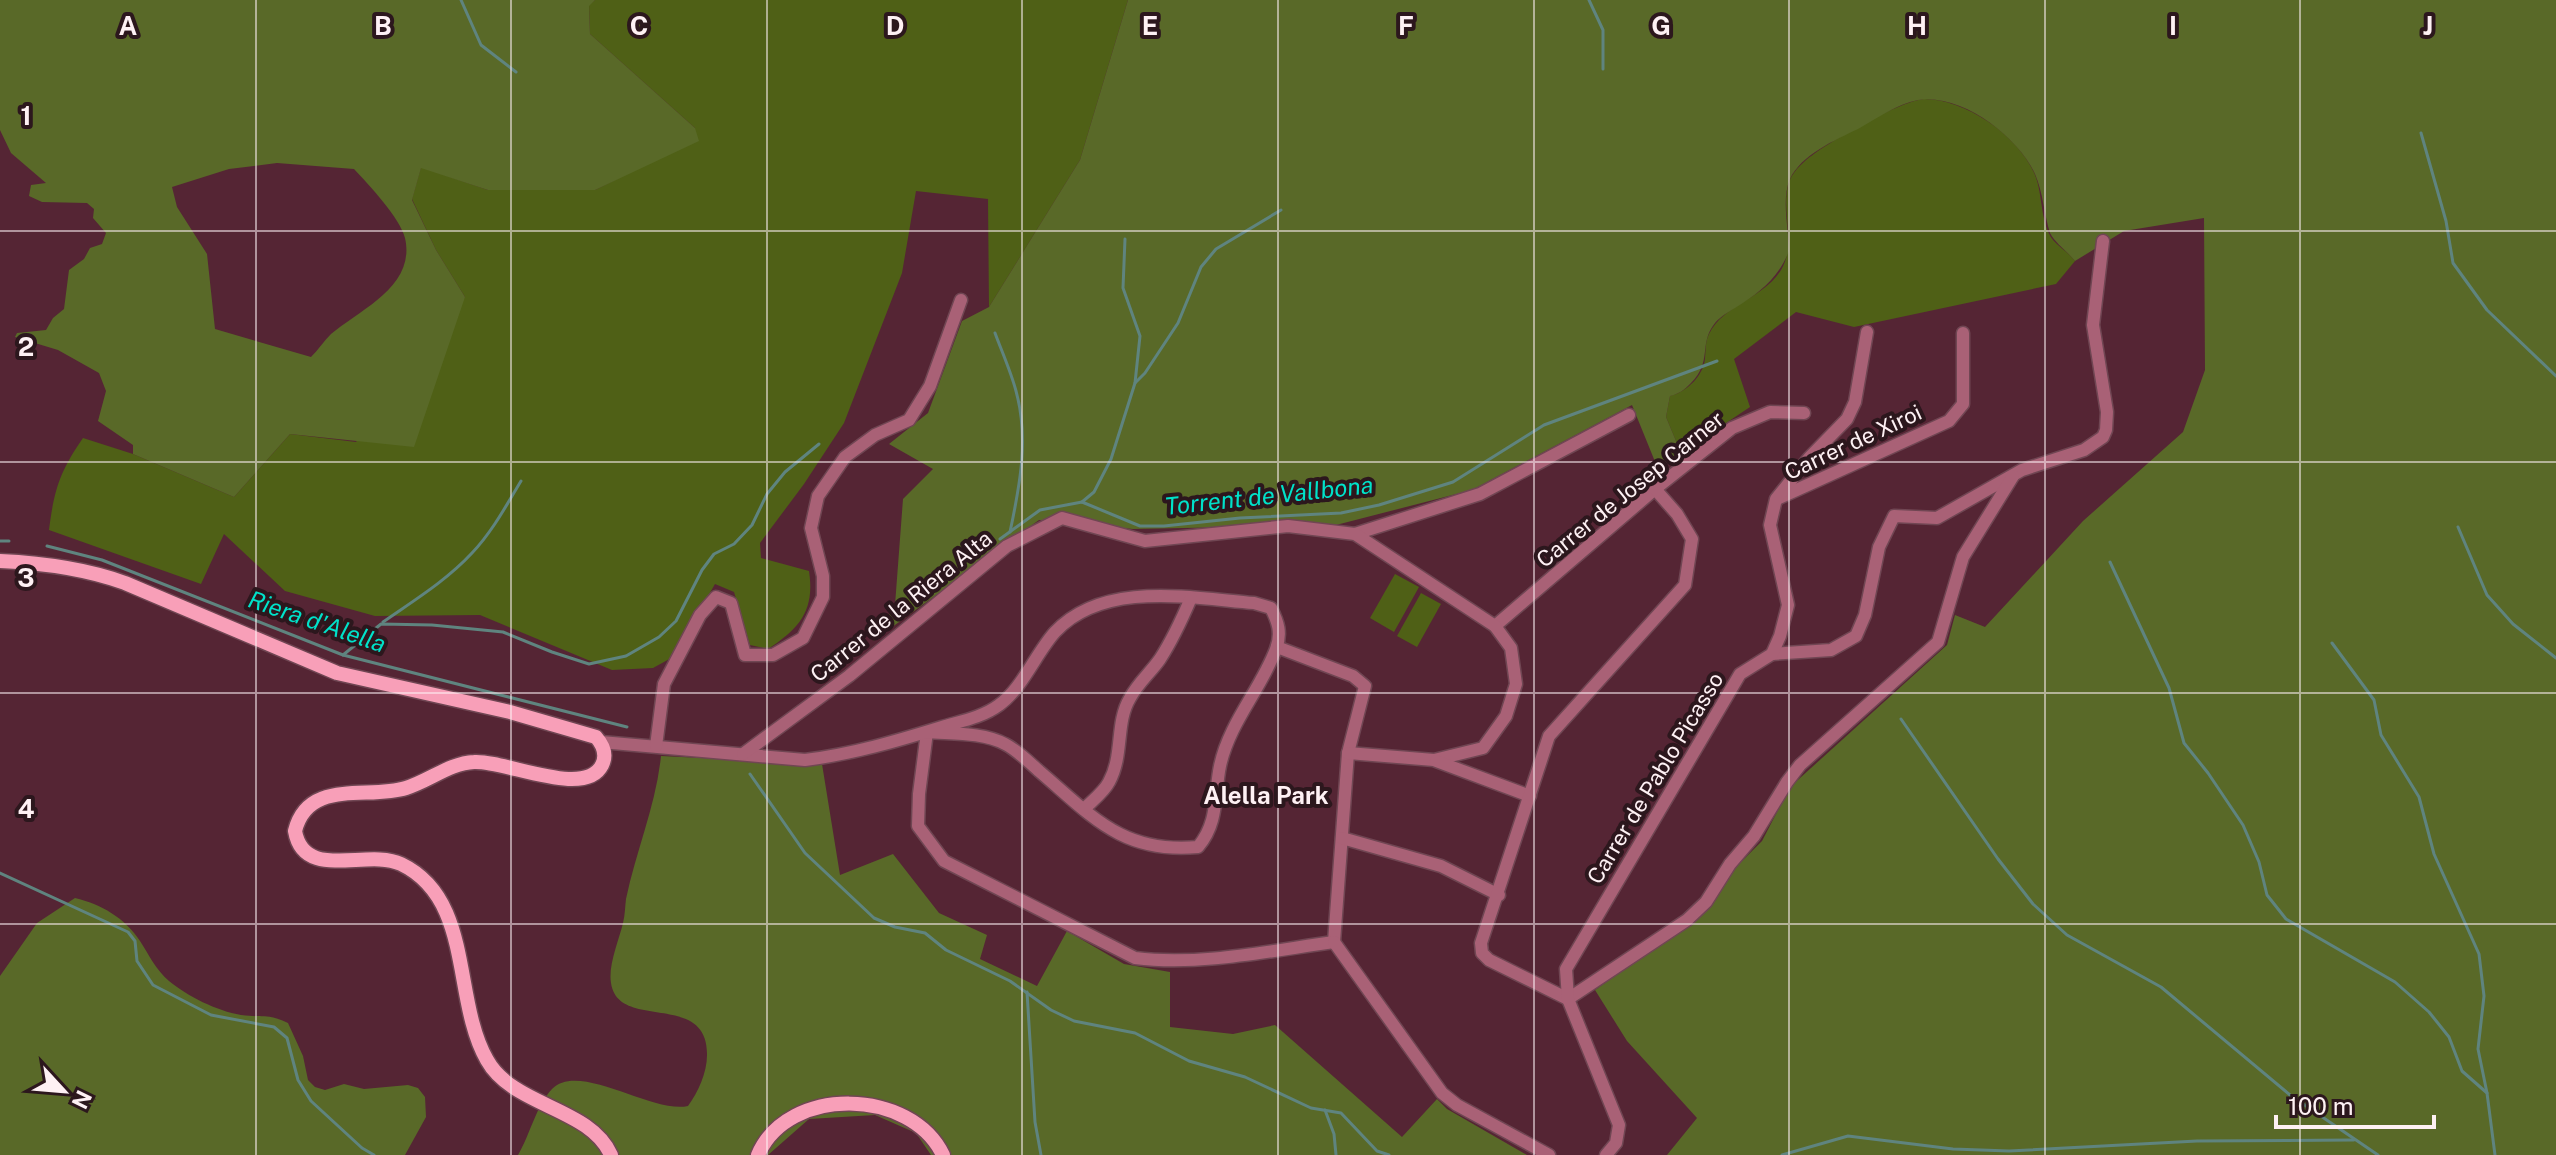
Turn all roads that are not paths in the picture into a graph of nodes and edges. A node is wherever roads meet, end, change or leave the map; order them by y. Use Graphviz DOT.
graph roads {
  1 [pos="2103,241"];
  2 [pos="961,300"];
  3 [pos="1867,332"];
  4 [pos="1963,333"];
  5 [pos="1804,413"];
  6 [pos="1629,415"];
  7 [pos="2013,476"];
  8 [pos="1655,489"];
  9 [pos="1776,499"];
  10 [pos="1355,534"];
  11 [pos="0,561"];
  12 [pos="1191,598"];
  13 [pos="1495,626"];
  14 [pos="1277,647"];
  15 [pos="1772,654"];
  16 [pos="927,732"];
  17 [pos="656,746"];
  18 [pos="603,749"];
  19 [pos="1348,753"];
  20 [pos="743,754"];
  21 [pos="1434,760"];
  22 [pos="1530,796"];
  23 [pos="1084,809"];
  24 [pos="1342,838"];
  25 [pos="1499,895"];
  26 [pos="1334,942"];
  27 [pos="1568,999"];
  28 [pos="611,1155"];
  29 [pos="758,1155"];
  30 [pos="943,1155"];
  31 [pos="1549,1155"];
  32 [pos="1606,1155"];
  1 -- 7 [label="street"];
  2 -- 17 [label="street"];
  3 -- 9 [label="street"];
  4 -- 9 [label="street, Carrer de Xiroi"];
  5 -- 8 [label="street, Carrer de Josep Carner"];
  6 -- 10 [label="street"];
  7 -- 15 [label="street"];
  7 -- 27 [label="street"];
  8 -- 13 [label="street, Carrer de Josep Carner"];
  8 -- 22 [label="street"];
  9 -- 15 [label="street"];
  10 -- 13 [label="street, Carrer de la Riera Alta"];
  10 -- 20 [label="street, Carrer de la Riera Alta"];
  11 -- 18 [label="main road"];
  12 -- 14 [label="street"];
  12 -- 16 [label="street"];
  12 -- 23 [label="street"];
  13 -- 21 [label="street"];
  14 -- 19 [label="street"];
  14 -- 23 [label="street"];
  15 -- 27 [label="street, Carrer de Pablo Picasso"];
  16 -- 20 [label="street"];
  16 -- 23 [label="street"];
  16 -- 26 [label="street"];
  17 -- 18 [label="street"];
  17 -- 20 [label="street"];
  18 -- 28 [label="main road"];
  19 -- 21 [label="street"];
  19 -- 24 [label="street"];
  21 -- 22 [label="street"];
  22 -- 25 [label="street"];
  24 -- 25 [label="street"];
  24 -- 26 [label="street"];
  25 -- 27 [label="street"];
  26 -- 31 [label="street"];
  27 -- 32 [label="street"];
  29 -- 30 [label="main road"];
}
